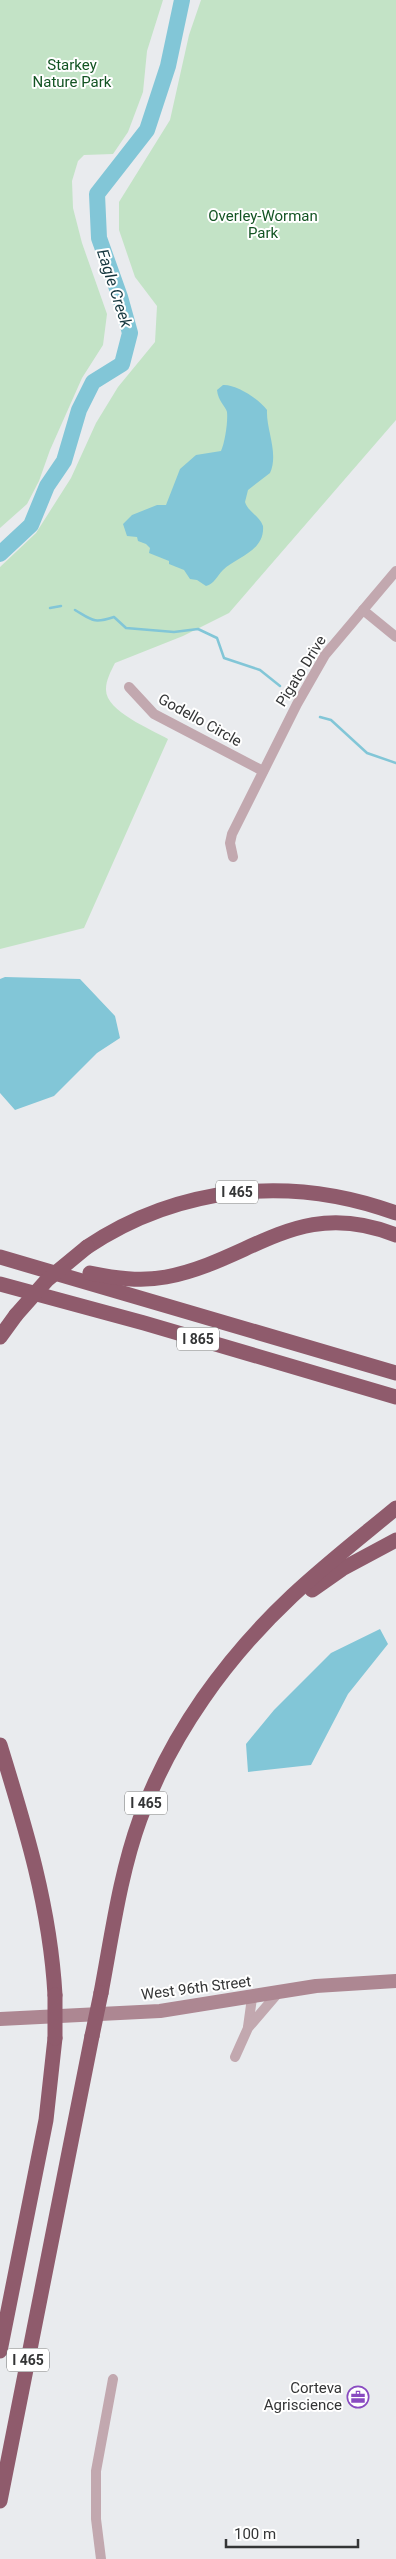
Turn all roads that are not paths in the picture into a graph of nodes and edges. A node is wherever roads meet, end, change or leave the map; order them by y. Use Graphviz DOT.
graph roads {
  1 [pos="396,571"];
  2 [pos="363,610"];
  3 [pos="396,638"];
  4 [pos="129,686"];
  5 [pos="263,771"];
  6 [pos="233,857"];
  7 [pos="396,1213"];
  8 [pos="396,1235"];
  9 [pos="4,1258"];
  10 [pos="0,1284"];
  11 [pos="0,1337"];
  12 [pos="396,1372"];
  13 [pos="396,1397"];
  14 [pos="396,1508"];
  15 [pos="396,1540"];
  16 [pos="251,1640"];
  17 [pos="0,1745"];
  18 [pos="396,1981"];
  19 [pos="278,1993"];
  20 [pos="252,1998"];
  21 [pos="0,2019"];
  22 [pos="248,2028"];
  23 [pos="234,2057"];
  24 [pos="0,2351"];
  25 [pos="113,2379"];
  26 [pos="0,2501"];
  27 [pos="101,2559"];
  1 -- 2 [label="street, Pigato Drive"];
  2 -- 3 [label="street"];
  2 -- 5 [label="street, Pigato Drive"];
  4 -- 5 [label="street, Godello Circle"];
  5 -- 6 [label="street, Pigato Drive"];
  7 -- 11 [label="highway, I 465, bridge"];
  8 -- 9 [label="highway"];
  9 -- 12 [label="highway, I 865"];
  10 -- 13 [label="highway, I 865"];
  14 -- 16 [label="highway"];
  15 -- 16 [label="highway, I 465"];
  16 -- 26 [label="highway, I 465, bridge"];
  17 -- 24 [label="highway, I 465, bridge"];
  18 -- 19 [label="main road, West 96th Street"];
  19 -- 20 [label="main road, West 96th Street"];
  19 -- 22 [label="street"];
  20 -- 21 [label="main road, West 96th Street"];
  20 -- 22 [label="street"];
  22 -- 23 [label="street"];
  25 -- 27 [label="street"];
}
